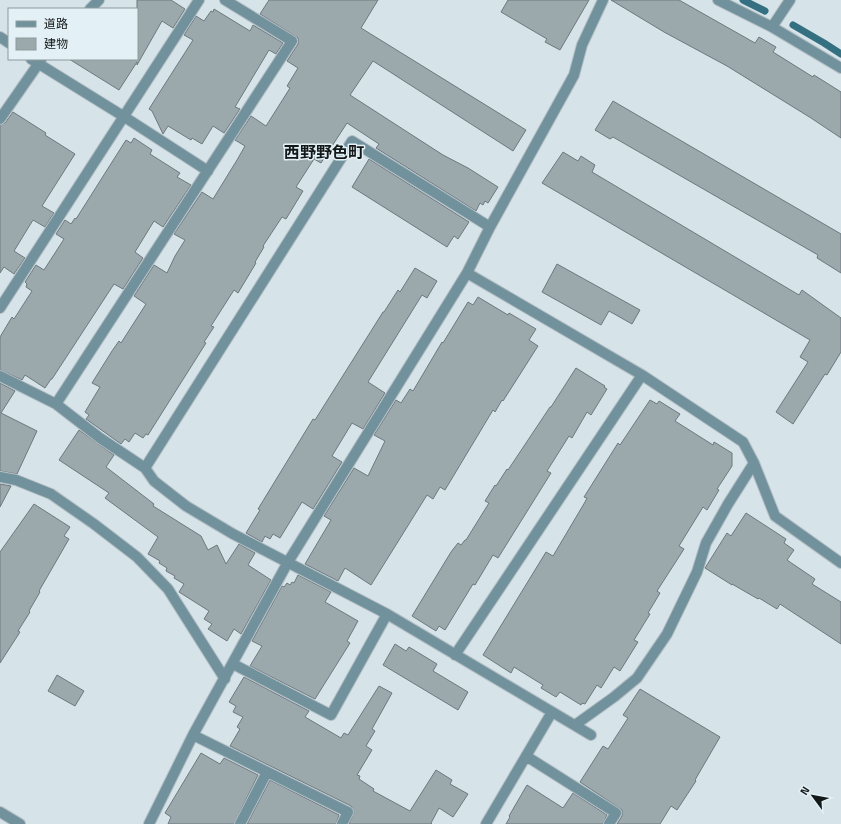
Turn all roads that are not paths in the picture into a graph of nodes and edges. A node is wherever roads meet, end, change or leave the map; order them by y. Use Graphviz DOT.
graph roads {
  1 [pos="99,0"];
  2 [pos="199,0"];
  3 [pos="225,0"];
  4 [pos="603,0"];
  5 [pos="718,0"];
  6 [pos="790,0"];
  7 [pos="91,8"];
  8 [pos="772,26"];
  9 [pos="36,60"];
  10 [pos="841,68"];
  11 [pos="123,116"];
  12 [pos="0,119"];
  13 [pos="208,171"];
  14 [pos="490,227"];
  15 [pos="467,273"];
  16 [pos="0,308"];
  17 [pos="642,375"];
  18 [pos="0,376"];
  19 [pos="56,404"];
  20 [pos="754,463"];
  21 [pos="145,468"];
  22 [pos="0,477"];
  23 [pos="288,562"];
  24 [pos="841,562"];
  25 [pos="387,614"];
  26 [pos="454,655"];
  27 [pos="233,664"];
  28 [pos="225,679"];
  29 [pos="552,712"];
  30 [pos="575,726"];
  31 [pos="194,735"];
  32 [pos="591,735"];
  33 [pos="526,756"];
  34 [pos="267,772"];
  35 [pos="0,812"];
  36 [pos="20,824"];
  37 [pos="149,824"];
  38 [pos="240,824"];
  39 [pos="342,824"];
  40 [pos="486,824"];
  41 [pos="609,824"];
  1 -- 7 [label="street"];
  2 -- 11 [label="street"];
  3 -- 13 [label="street"];
  4 -- 14 [label="street"];
  5 -- 8 [label="street"];
  6 -- 8 [label="street"];
  8 -- 10 [label="street"];
  9 -- 11 [label="street"];
  9 -- 12 [label="street"];
  11 -- 13 [label="street"];
  11 -- 16 [label="street"];
  13 -- 19 [label="street"];
  14 -- 15 [label="street"];
  14 -- 21 [label="street"];
  15 -- 17 [label="street"];
  15 -- 23 [label="street"];
  17 -- 20 [label="street"];
  17 -- 26 [label="street"];
  18 -- 19 [label="street"];
  19 -- 21 [label="street"];
  20 -- 24 [label="street"];
  20 -- 30 [label="street"];
  21 -- 23 [label="street"];
  22 -- 28 [label="street"];
  23 -- 25 [label="street"];
  23 -- 27 [label="street"];
  25 -- 26 [label="street"];
  25 -- 27 [label="street"];
  26 -- 29 [label="street"];
  27 -- 28 [label="street"];
  28 -- 31 [label="street"];
  29 -- 30 [label="street"];
  29 -- 33 [label="street"];
  30 -- 32 [label="street"];
  31 -- 34 [label="street"];
  31 -- 37 [label="street"];
  33 -- 40 [label="street"];
  33 -- 41 [label="street"];
  34 -- 38 [label="street"];
  34 -- 39 [label="street"];
  35 -- 36 [label="street"];
}
